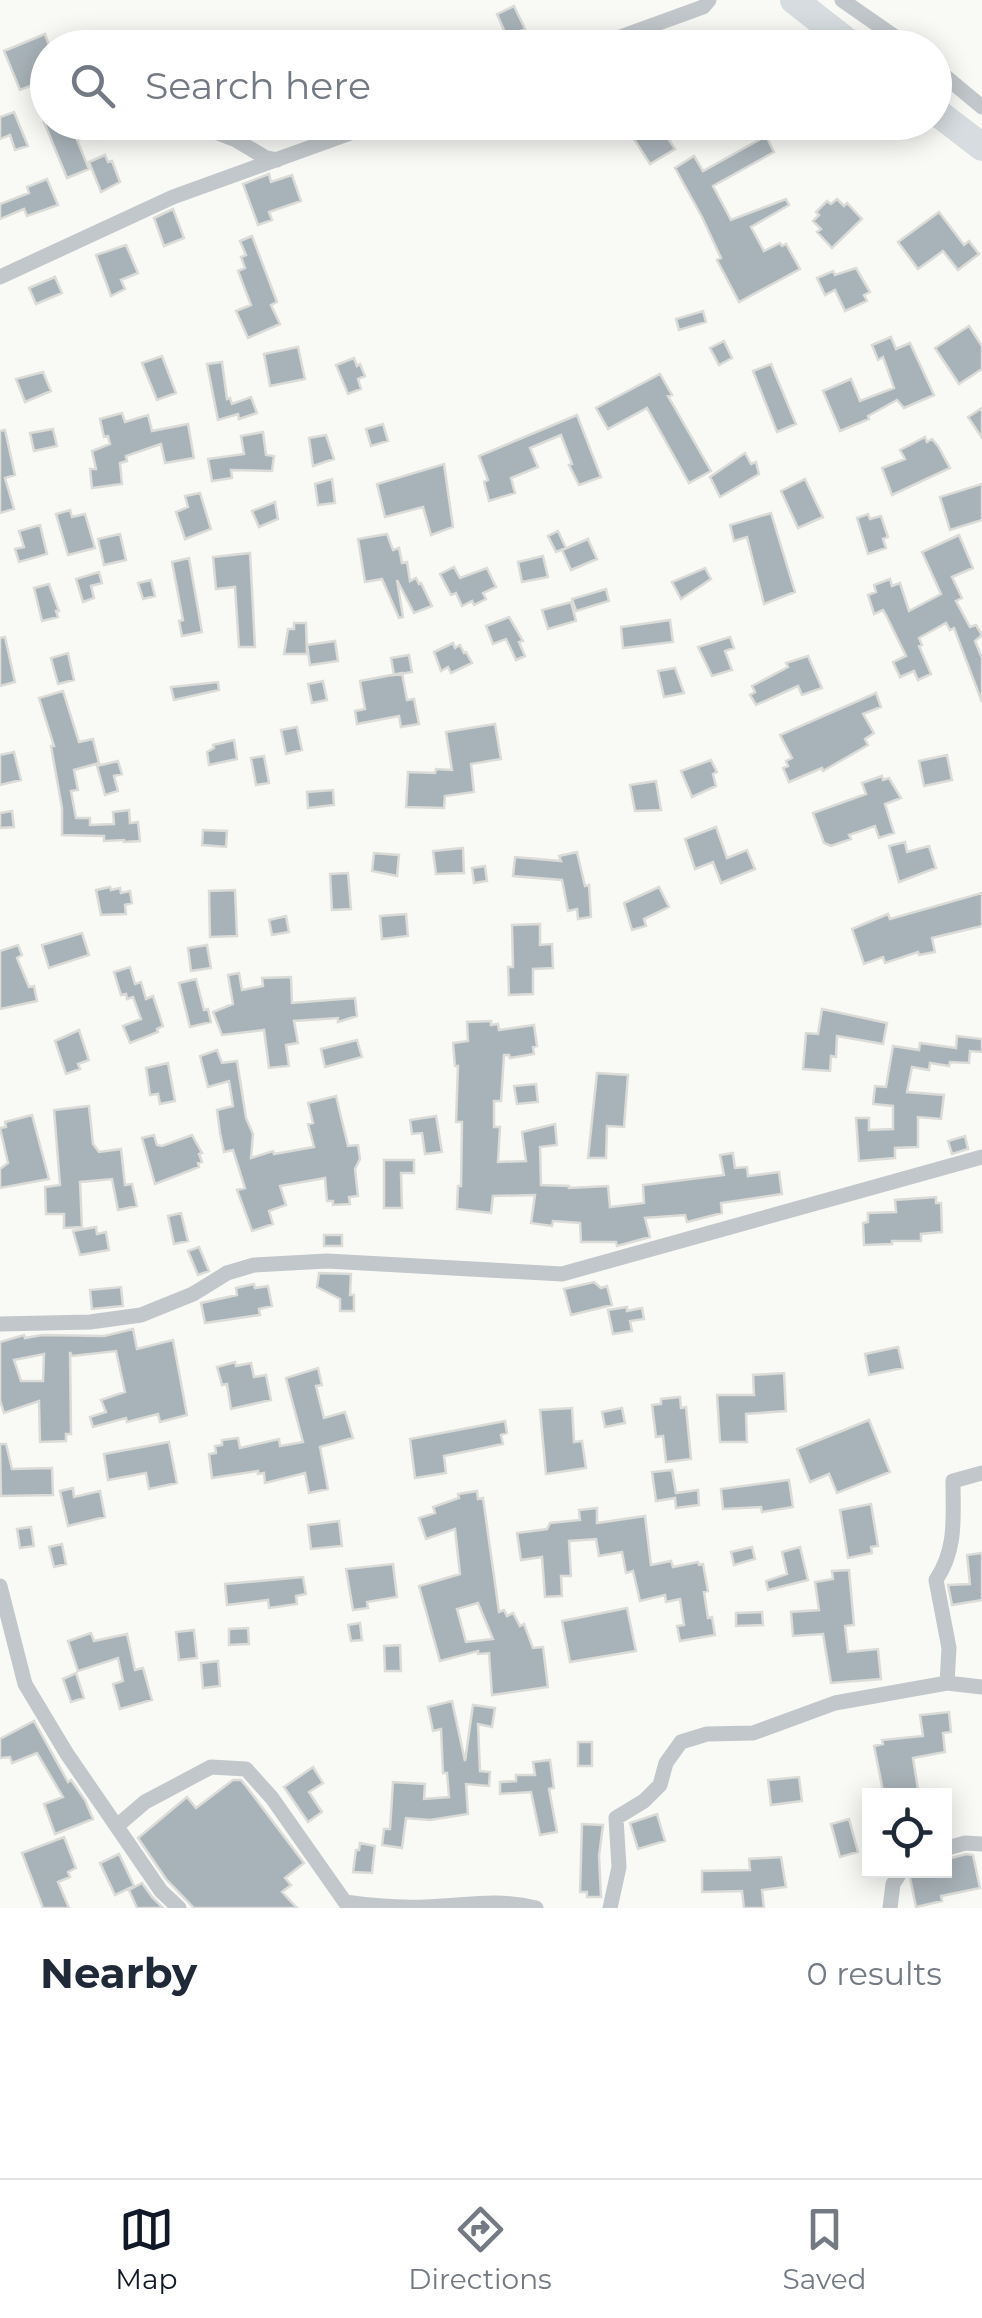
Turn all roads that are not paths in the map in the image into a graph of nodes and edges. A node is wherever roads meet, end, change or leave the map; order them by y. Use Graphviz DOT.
graph roads {
  1 [pos="708,0"];
  2 [pos="794,0"];
  3 [pos="845,1"];
  4 [pos="640,30"];
  5 [pos="832,30"];
  6 [pos="886,30"];
  7 [pos="952,82"];
  8 [pos="982,108"];
  9 [pos="952,124"];
  10 [pos="236,140"];
  11 [pos="332,140"];
  12 [pos="982,147"];
  13 [pos="277,160"];
  14 [pos="0,277"];
  15 [pos="982,1157"];
  16 [pos="0,1324"];
  17 [pos="982,1473"];
  18 [pos="0,1586"];
  19 [pos="947,1683"];
  20 [pos="982,1686"];
  21 [pos="116,1826"];
  22 [pos="982,1844"];
  23 [pos="952,1847"];
  24 [pos="897,1878"];
  25 [pos="179,1908"];
  26 [pos="536,1908"];
  27 [pos="610,1908"];
  28 [pos="890,1908"];
  1 -- 4 [label="street"];
  2 -- 5 [label="highway"];
  3 -- 6 [label="street"];
  7 -- 8 [label="street"];
  9 -- 12 [label="highway"];
  10 -- 13 [label="street"];
  11 -- 13 [label="street"];
  13 -- 14 [label="street"];
  15 -- 16 [label="street"];
  17 -- 19 [label="street"];
  18 -- 21 [label="street"];
  19 -- 20 [label="street"];
  19 -- 27 [label="street"];
  21 -- 25 [label="street"];
  21 -- 26 [label="street"];
  22 -- 23 [label="street"];
  24 -- 28 [label="street"];
}
